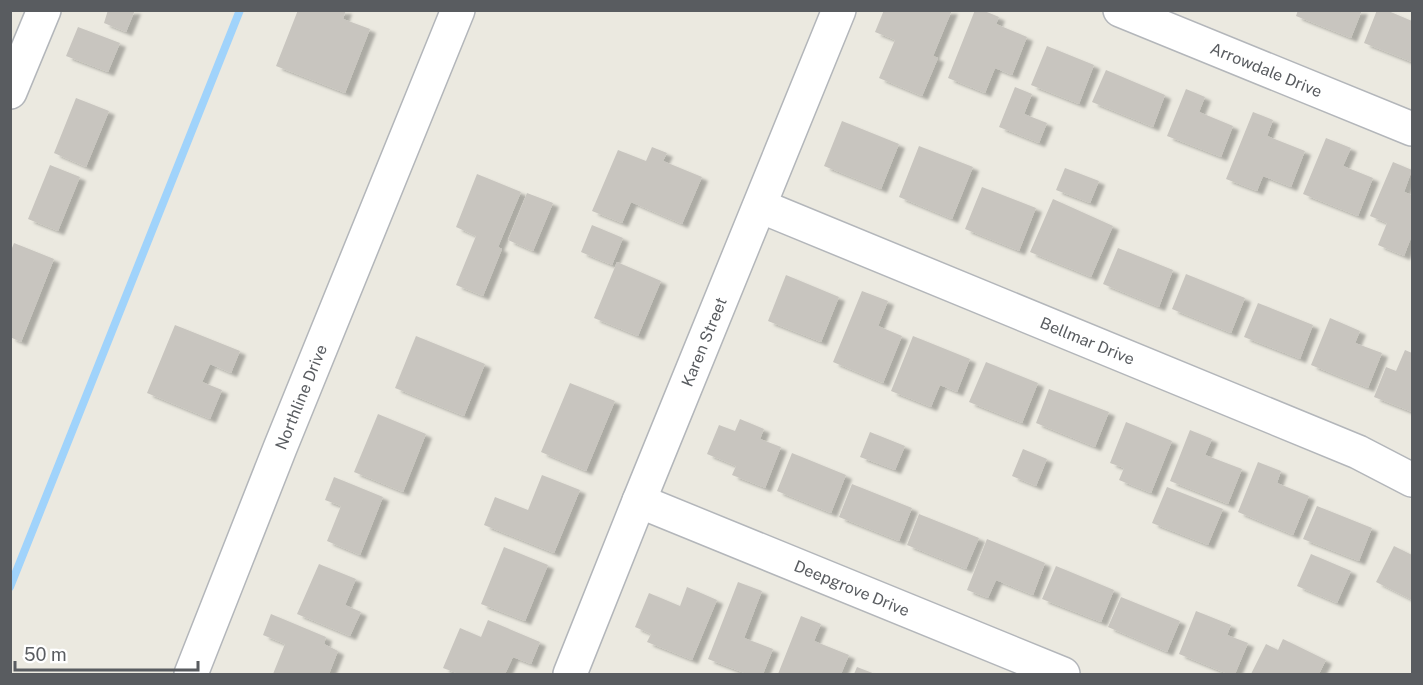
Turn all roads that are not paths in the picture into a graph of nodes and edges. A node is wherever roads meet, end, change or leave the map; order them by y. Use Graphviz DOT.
graph roads {
  1 [pos="44,10"];
  2 [pos="458,10"];
  3 [pos="839,10"];
  4 [pos="1120,10"];
  5 [pos="10,92"];
  6 [pos="1413,129"];
  7 [pos="760,206"];
  8 [pos="1413,480"];
  9 [pos="639,501"];
  10 [pos="191,675"];
  11 [pos="570,675"];
  12 [pos="1063,675"];
  1 -- 5 [label="street"];
  2 -- 10 [label="street, Northline Drive"];
  3 -- 7 [label="street, Karen Street"];
  4 -- 6 [label="street, Arrowdale Drive"];
  7 -- 8 [label="street, Bellmar Drive"];
  7 -- 9 [label="street, Karen Street"];
  9 -- 11 [label="street, Karen Street"];
  9 -- 12 [label="street, Deepgrove Drive"];
}
